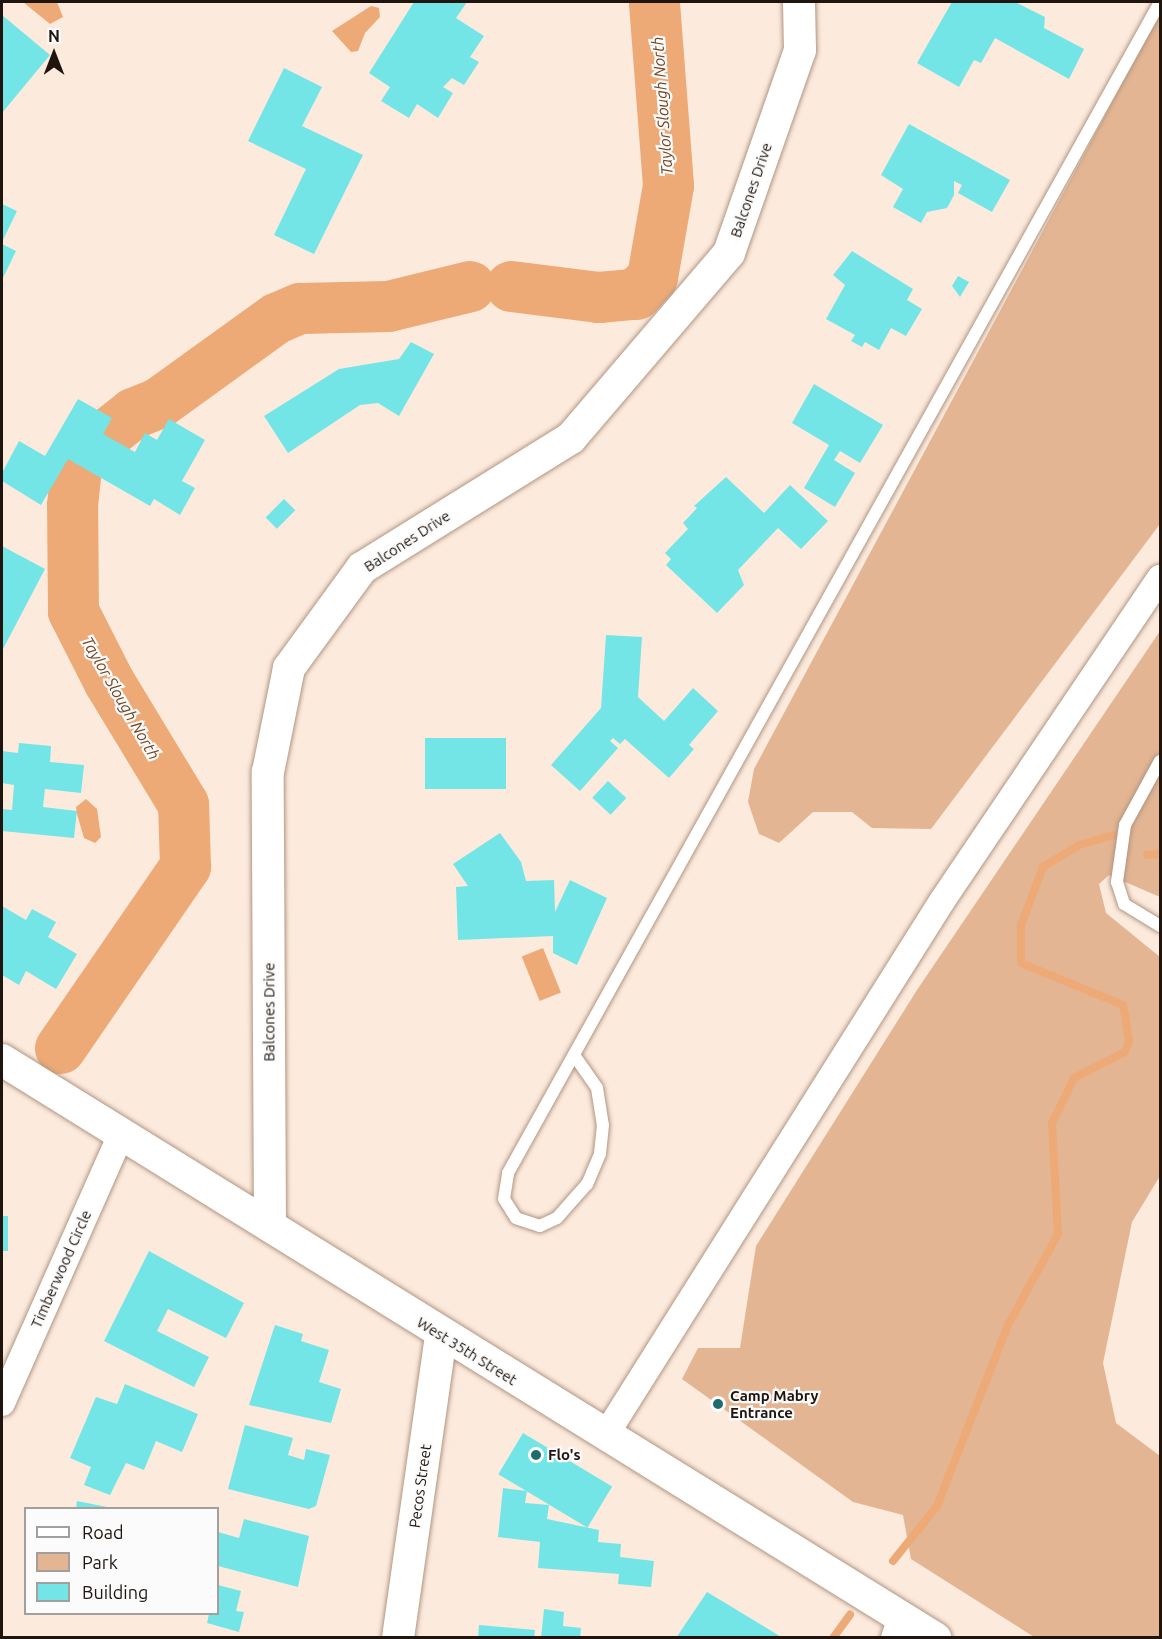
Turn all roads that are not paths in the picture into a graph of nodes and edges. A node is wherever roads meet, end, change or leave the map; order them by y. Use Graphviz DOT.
graph roads {
  1 [pos="799,2"];
  2 [pos="1161,2"];
  3 [pos="1161,578"];
  4 [pos="1161,762"];
  5 [pos="1161,926"];
  6 [pos="574,1055"];
  7 [pos="2,1060"];
  8 [pos="121,1134"];
  9 [pos="270,1226"];
  10 [pos="441,1335"];
  11 [pos="2,1403"];
  12 [pos="605,1436"];
  13 [pos="898,1626"];
  14 [pos="398,1638"];
  15 [pos="935,1638"];
  1 -- 9 [label="street, Balcones Drive"];
  2 -- 6 [label="lane"];
  3 -- 12 [label="street"];
  4 -- 5 [label="lane"];
  6 -- 6 [label="lane"];
  7 -- 8 [label="street, West 35th Street"];
  8 -- 9 [label="street, West 35th Street"];
  8 -- 11 [label="street, Timberwood Circle"];
  9 -- 10 [label="street, West 35th Street"];
  10 -- 12 [label="street, West 35th Street"];
  10 -- 14 [label="street, Pecos Street"];
  12 -- 13 [label="street, West 35th Street"];
  13 -- 15 [label="street, West 35th Street"];
}
